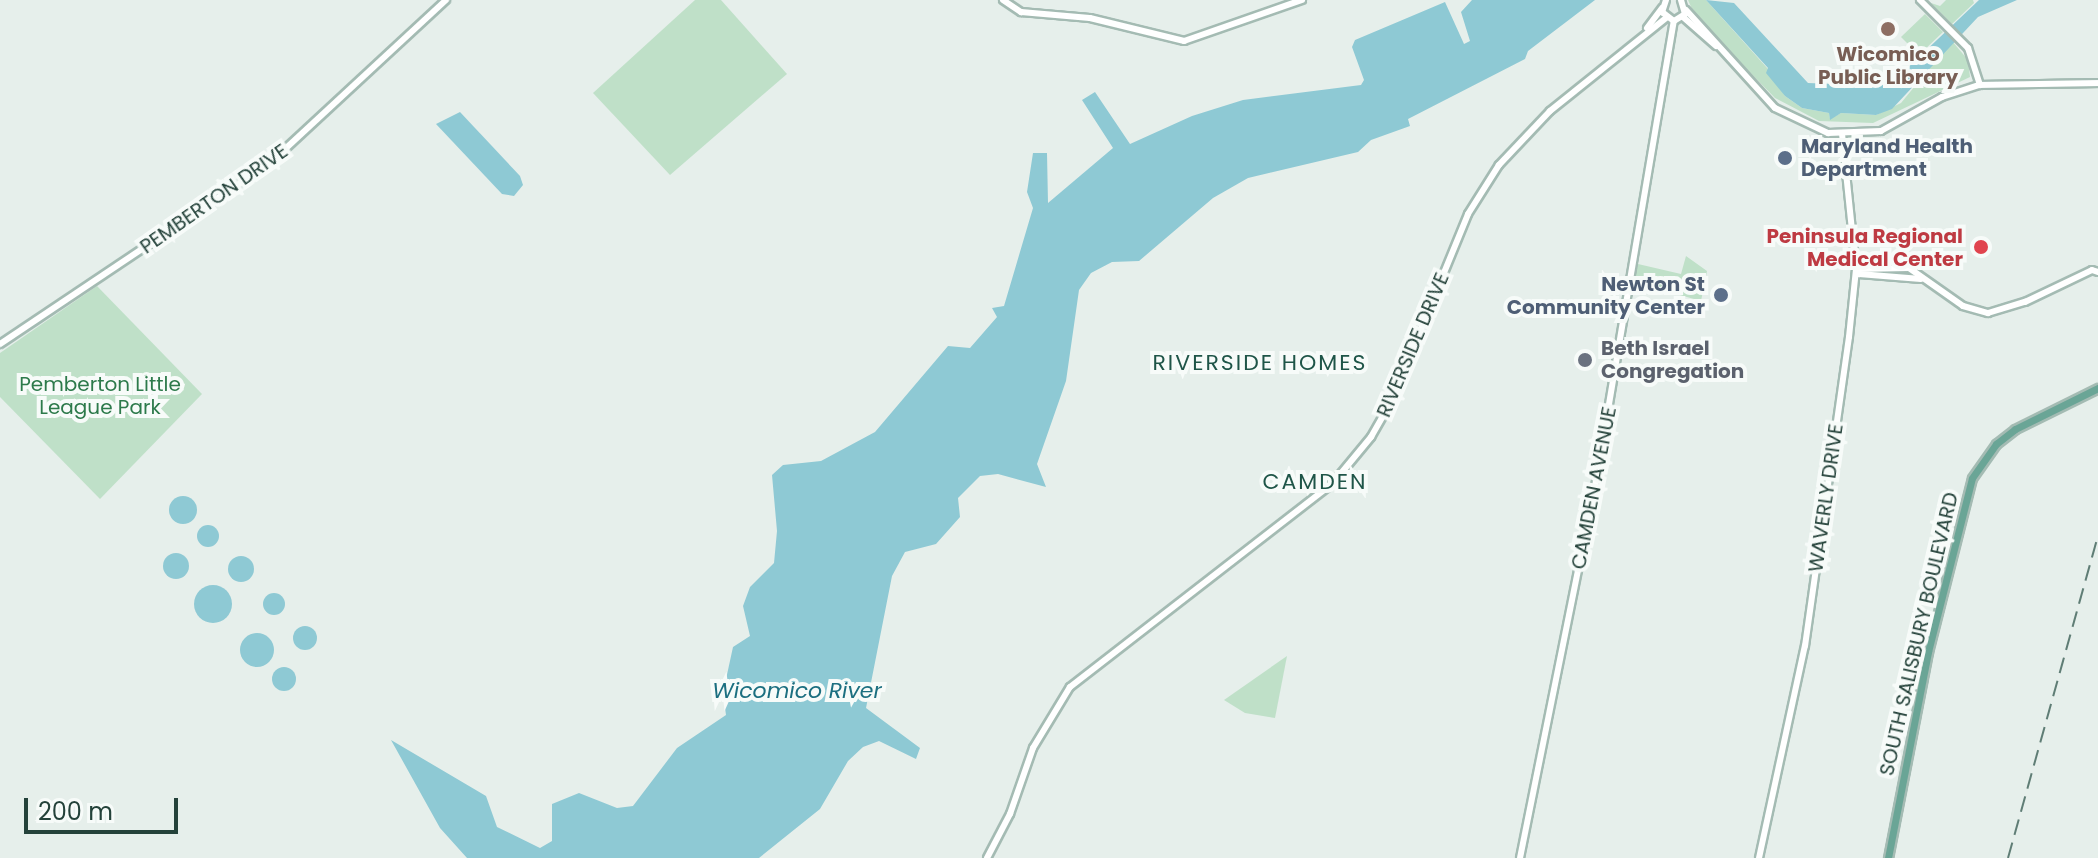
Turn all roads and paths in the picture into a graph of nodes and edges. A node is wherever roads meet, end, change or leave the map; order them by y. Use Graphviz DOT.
graph roads {
  1 [pos="446,0"];
  2 [pos="1003,0"];
  3 [pos="1302,0"];
  4 [pos="1659,0"];
  5 [pos="1666,0"];
  6 [pos="1682,0"];
  7 [pos="1920,0"];
  8 [pos="1662,8"];
  9 [pos="1684,14"];
  10 [pos="1655,17"];
  11 [pos="1666,18"];
  12 [pos="1674,21"];
  13 [pos="1644,32"];
  14 [pos="2098,83"];
  15 [pos="1980,85"];
  16 [pos="1842,134"];
  17 [pos="1856,269"];
  18 [pos="2098,272"];
  19 [pos="0,344"];
  20 [pos="2098,388"];
  21 [pos="987,858"];
  22 [pos="1520,858"];
  23 [pos="1759,858"];
  24 [pos="1888,858"];
  1 -- 19 [label="street, PEMBERTON DRIVE"];
  2 -- 3 [label="street"];
  4 -- 10 [label="street"];
  5 -- 8 [label="street, RIVERSIDE DRIVE"];
  6 -- 9 [label="street"];
  7 -- 15 [label="street"];
  8 -- 10 [label="street, RIVERSIDE DRIVE"];
  8 -- 11 [label="street"];
  9 -- 12 [label="street"];
  9 -- 16 [label="street"];
  10 -- 13 [label="street, RIVERSIDE DRIVE"];
  11 -- 12 [label="street"];
  11 -- 13 [label="street, RIVERSIDE DRIVE"];
  12 -- 22 [label="street, CAMDEN AVENUE"];
  13 -- 21 [label="street, RIVERSIDE DRIVE"];
  14 -- 15 [label="street"];
  15 -- 16 [label="street"];
  16 -- 17 [label="street, WAVERLY DRIVE"];
  17 -- 18 [label="street"];
  17 -- 23 [label="street, WAVERLY DRIVE"];
  20 -- 24 [label="main road, SOUTH SALISBURY BOULEVARD"];
}
